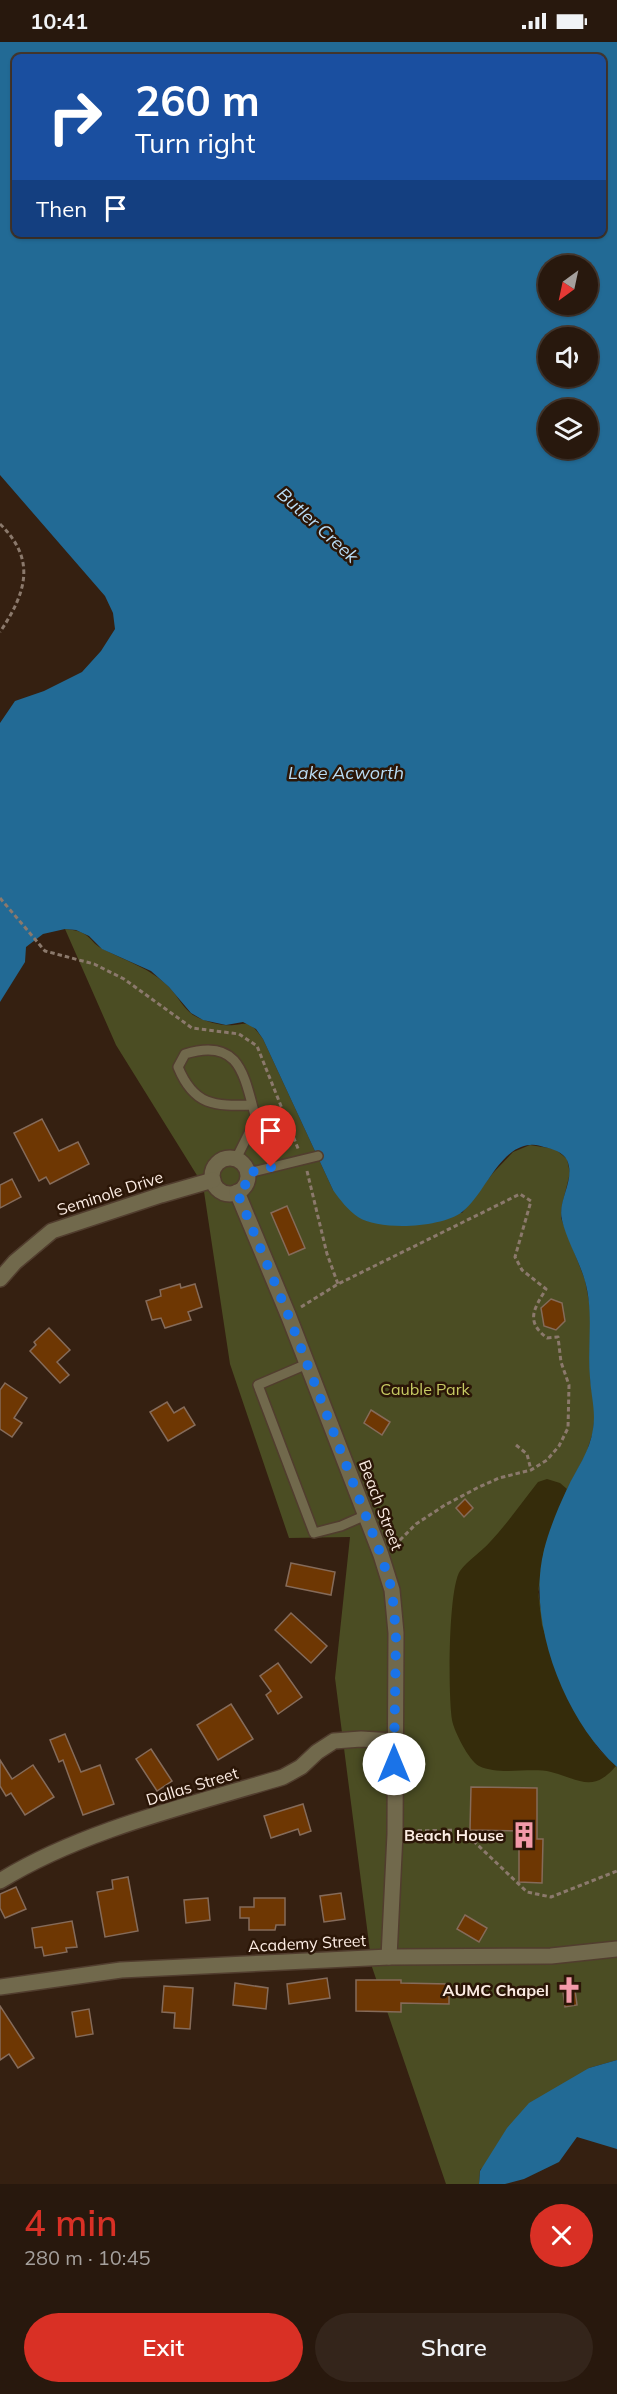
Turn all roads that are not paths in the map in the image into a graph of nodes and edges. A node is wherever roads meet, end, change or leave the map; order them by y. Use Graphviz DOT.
graph roads {
  1 [pos="252,1105"];
  2 [pos="318,1156"];
  3 [pos="236,1159"];
  4 [pos="248,1173"];
  5 [pos="213,1180"];
  6 [pos="237,1192"];
  7 [pos="0,1279"];
  8 [pos="307,1364"];
  9 [pos="366,1515"];
  10 [pos="394,1741"];
  11 [pos="0,1881"];
  12 [pos="617,1949"];
  13 [pos="389,1957"];
  14 [pos="0,1987"];
  1 -- 1 [label="lane"];
  1 -- 3 [label="lane"];
  2 -- 4 [label="lane"];
  3 -- 4 [label="street"];
  3 -- 5 [label="street"];
  4 -- 6 [label="street"];
  5 -- 6 [label="street"];
  5 -- 7 [label="street, Seminole Drive"];
  6 -- 8 [label="street, Beach Street"];
  8 -- 9 [label="street, Beach Street"];
  8 -- 9 [label="lane"];
  9 -- 10 [label="street, Beach Street"];
  10 -- 11 [label="street, Dallas Street"];
  10 -- 13 [label="street, Beach Street"];
  12 -- 13 [label="street, Academy Street"];
  13 -- 14 [label="street, Academy Street"];
}
